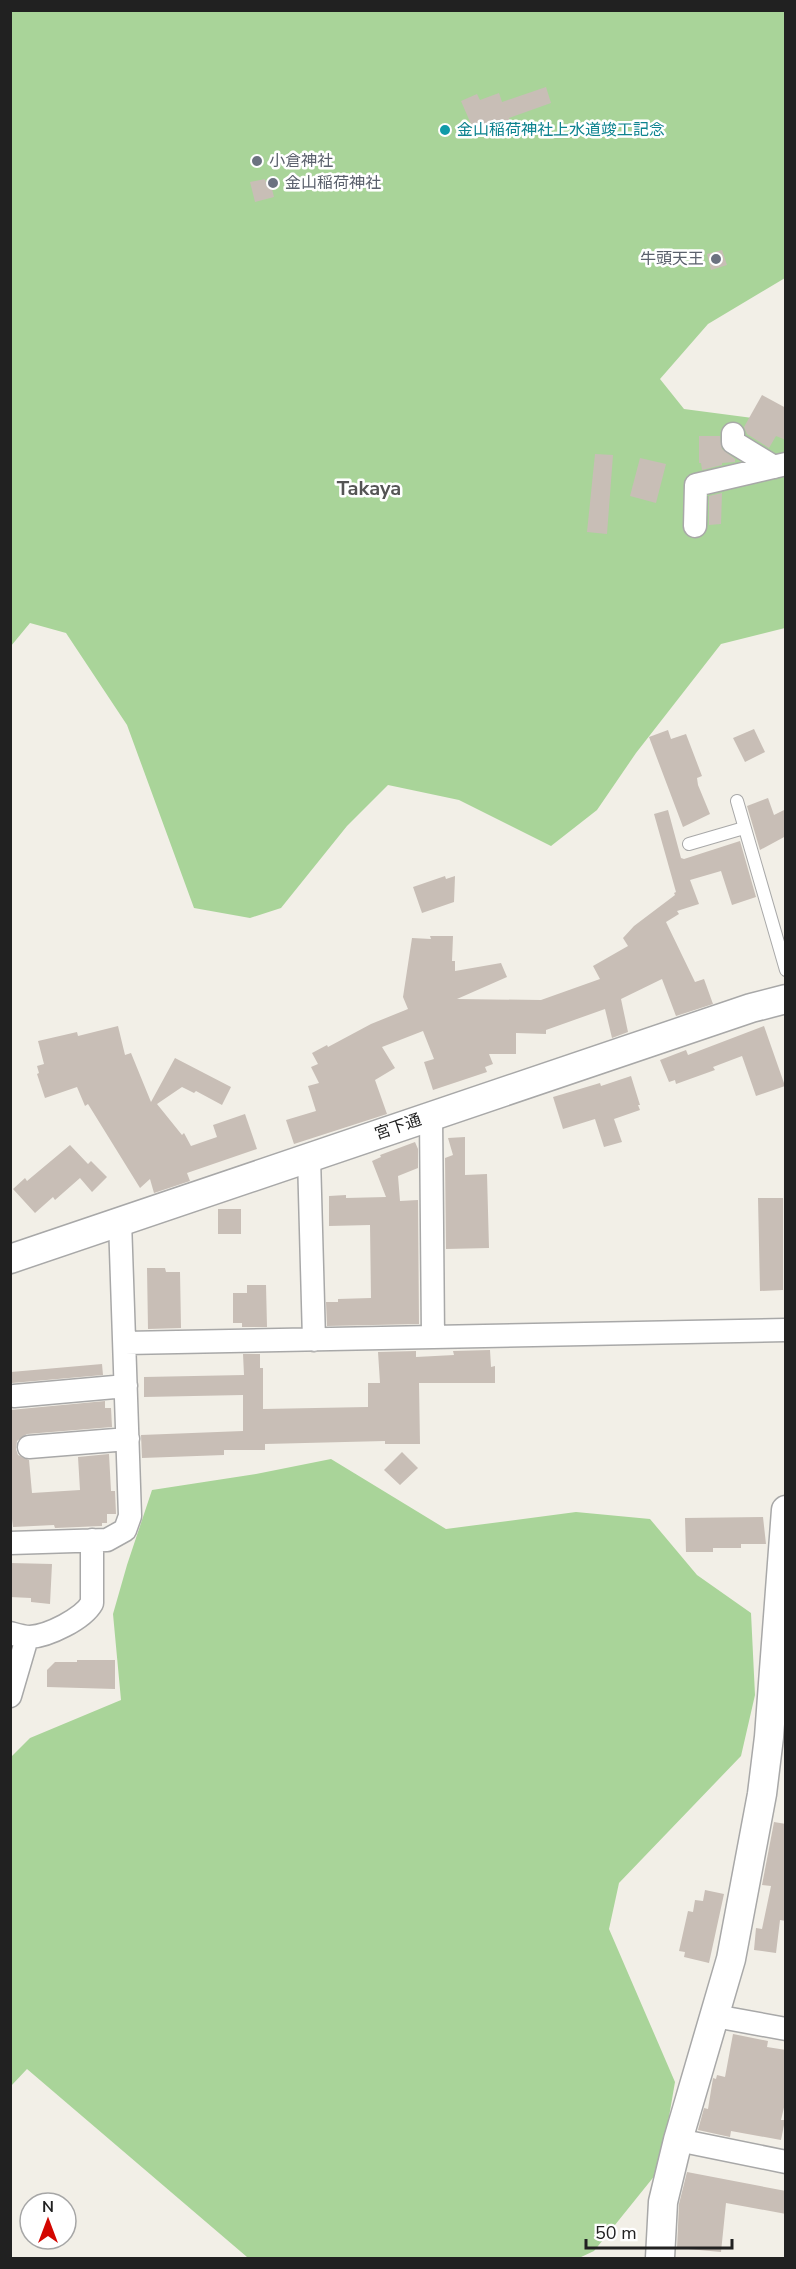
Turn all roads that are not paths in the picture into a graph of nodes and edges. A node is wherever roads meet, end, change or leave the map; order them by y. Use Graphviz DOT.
graph roads {
  1 [pos="733,434"];
  2 [pos="780,466"];
  3 [pos="695,526"];
  4 [pos="737,801"];
  5 [pos="744,828"];
  6 [pos="689,844"];
  7 [pos="786,970"];
  8 [pos="786,999"];
  9 [pos="431,1116"];
  10 [pos="309,1157"];
  11 [pos="120,1221"];
  12 [pos="10,1258"];
  13 [pos="786,1329"];
  14 [pos="433,1337"];
  15 [pos="314,1340"];
  16 [pos="124,1343"];
  17 [pos="126,1386"];
  18 [pos="14,1396"];
  19 [pos="128,1439"];
  20 [pos="29,1447"];
  21 [pos="786,1510"];
  22 [pos="92,1540"];
  23 [pos="10,1543"];
  24 [pos="19,1635"];
  25 [pos="779,1681"];
  26 [pos="10,1696"];
  27 [pos="715,2016"];
  28 [pos="786,2029"];
  29 [pos="678,2140"];
  30 [pos="786,2162"];
  31 [pos="660,2259"];
  1 -- 2 [label="street"];
  2 -- 3 [label="street"];
  4 -- 5 [label="lane"];
  5 -- 6 [label="lane"];
  5 -- 7 [label="lane"];
  8 -- 9 [label="street, 宮下通"];
  9 -- 10 [label="street, 宮下通"];
  9 -- 14 [label="street"];
  10 -- 11 [label="street, 宮下通"];
  10 -- 15 [label="street"];
  11 -- 12 [label="street, 宮下通"];
  11 -- 16 [label="street"];
  13 -- 14 [label="street"];
  14 -- 15 [label="street"];
  15 -- 16 [label="street"];
  16 -- 17 [label="street"];
  17 -- 18 [label="street"];
  17 -- 19 [label="street"];
  19 -- 20 [label="street"];
  19 -- 22 [label="street"];
  21 -- 25 [label="street"];
  22 -- 23 [label="street"];
  22 -- 24 [label="street"];
  24 -- 26 [label="street"];
  25 -- 27 [label="street"];
  27 -- 28 [label="street"];
  27 -- 29 [label="street"];
  29 -- 30 [label="street"];
  29 -- 31 [label="street"];
}
